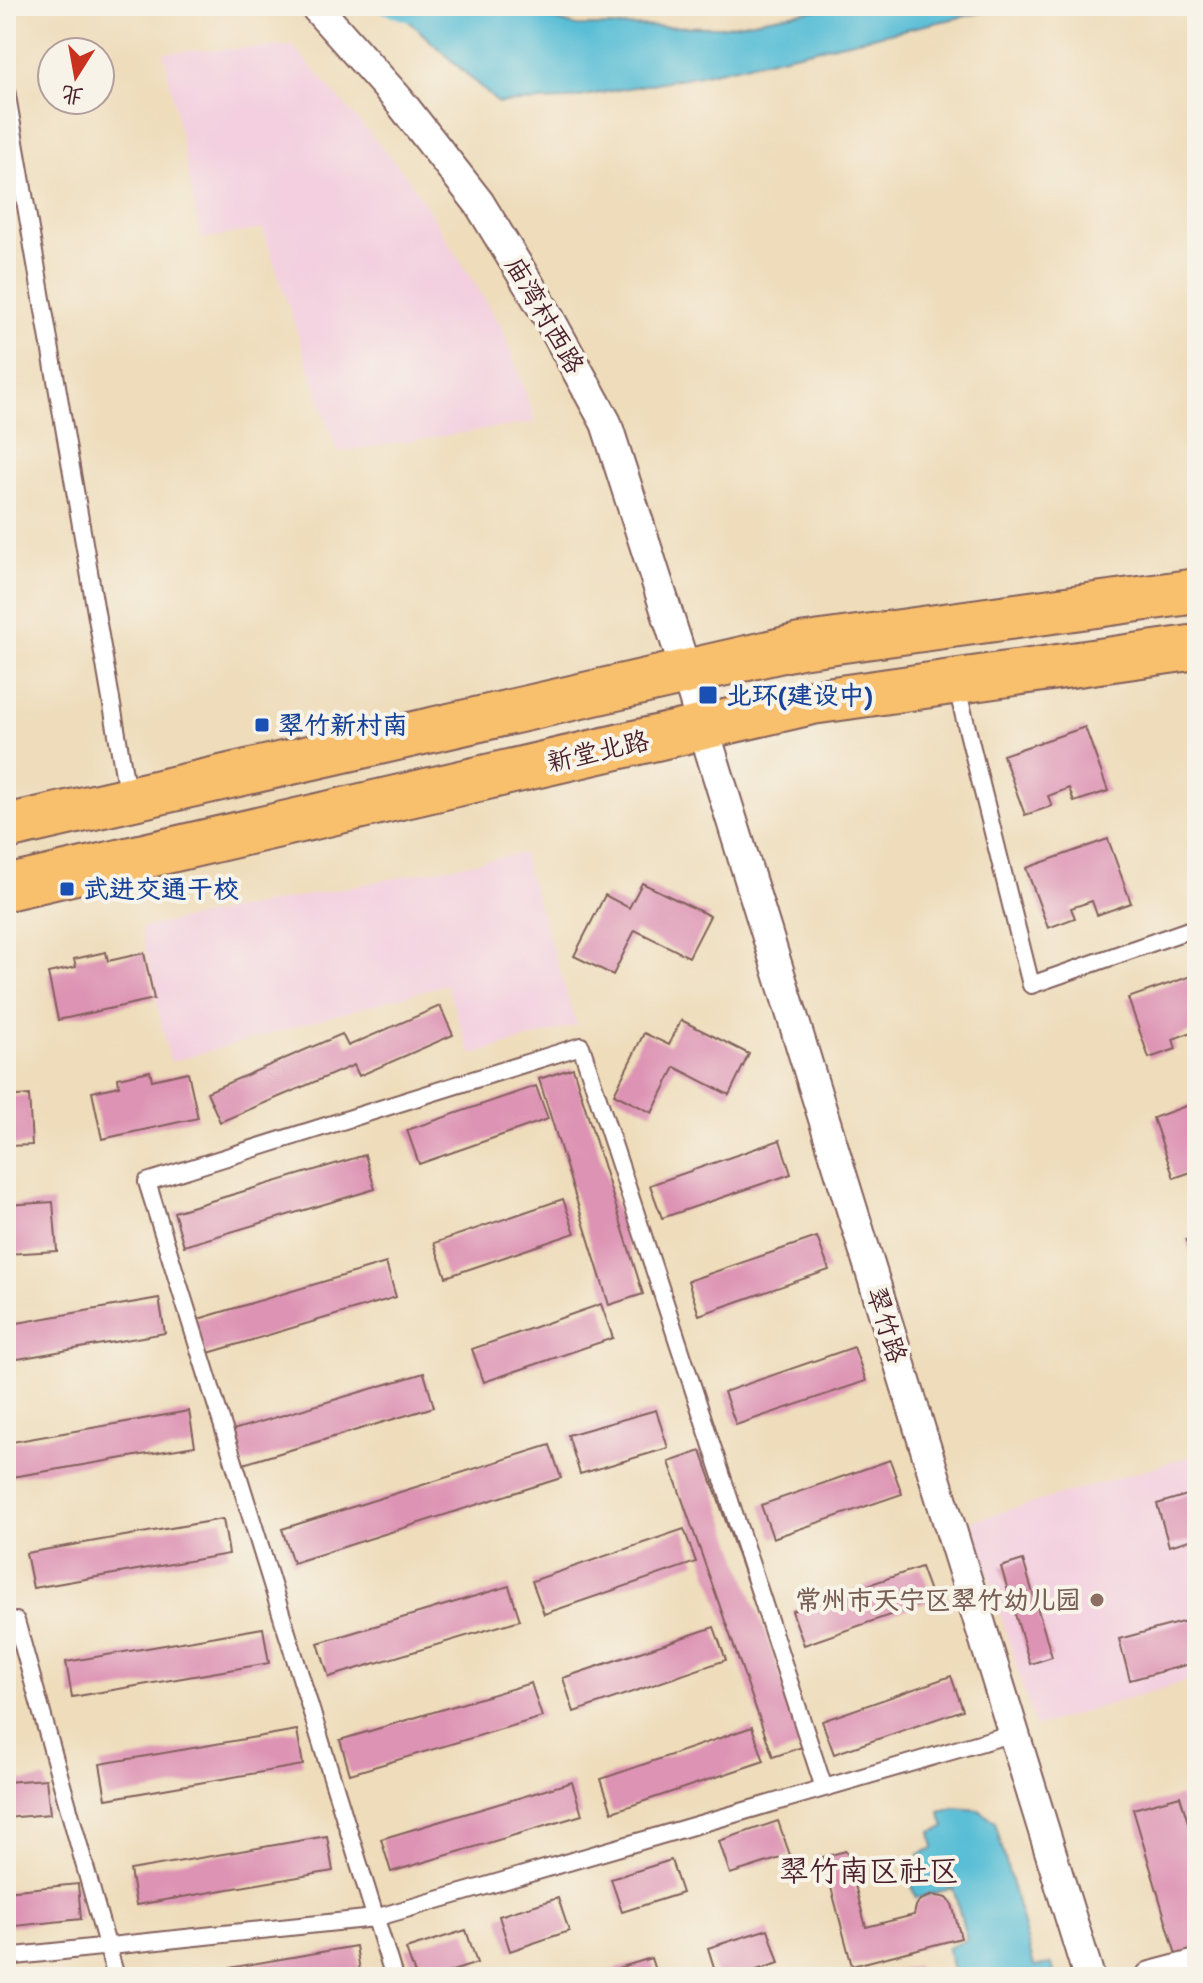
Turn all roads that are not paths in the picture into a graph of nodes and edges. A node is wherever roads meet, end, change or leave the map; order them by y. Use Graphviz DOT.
graph roads {
  1 [pos="316,7"];
  2 [pos="6,90"];
  3 [pos="1197,591"];
  4 [pos="1197,647"];
  5 [pos="686,672"];
  6 [pos="956,681"];
  7 [pos="702,727"];
  8 [pos="128,800"];
  9 [pos="6,827"];
  10 [pos="6,888"];
  11 [pos="1197,927"];
  12 [pos="16,1621"];
  13 [pos="1014,1733"];
  14 [pos="824,1788"];
  15 [pos="375,1918"];
  16 [pos="107,1947"];
  17 [pos="6,1957"];
  18 [pos="1197,1965"];
  19 [pos="116,1977"];
  20 [pos="394,1977"];
  21 [pos="1089,1977"];
  22 [pos="1151,1977"];
  1 -- 5 [label="street, 庙湾村西路"];
  2 -- 8 [label="lane"];
  3 -- 5 [label="main road"];
  4 -- 6 [label="main road, 新堂北路"];
  5 -- 7 [label="street, 翠竹路"];
  5 -- 8 [label="main road"];
  6 -- 7 [label="main road, 新堂北路"];
  6 -- 11 [label="lane"];
  7 -- 10 [label="main road, 新堂北路"];
  7 -- 13 [label="street, 翠竹路"];
  8 -- 9 [label="main road"];
  12 -- 16 [label="lane"];
  13 -- 14 [label="lane"];
  13 -- 21 [label="street, 翠竹路"];
  14 -- 15 [label="lane"];
  14 -- 15 [label="lane"];
  15 -- 16 [label="lane"];
  15 -- 20 [label="lane"];
  16 -- 17 [label="lane"];
  16 -- 19 [label="lane"];
  18 -- 22 [label="street"];
}
